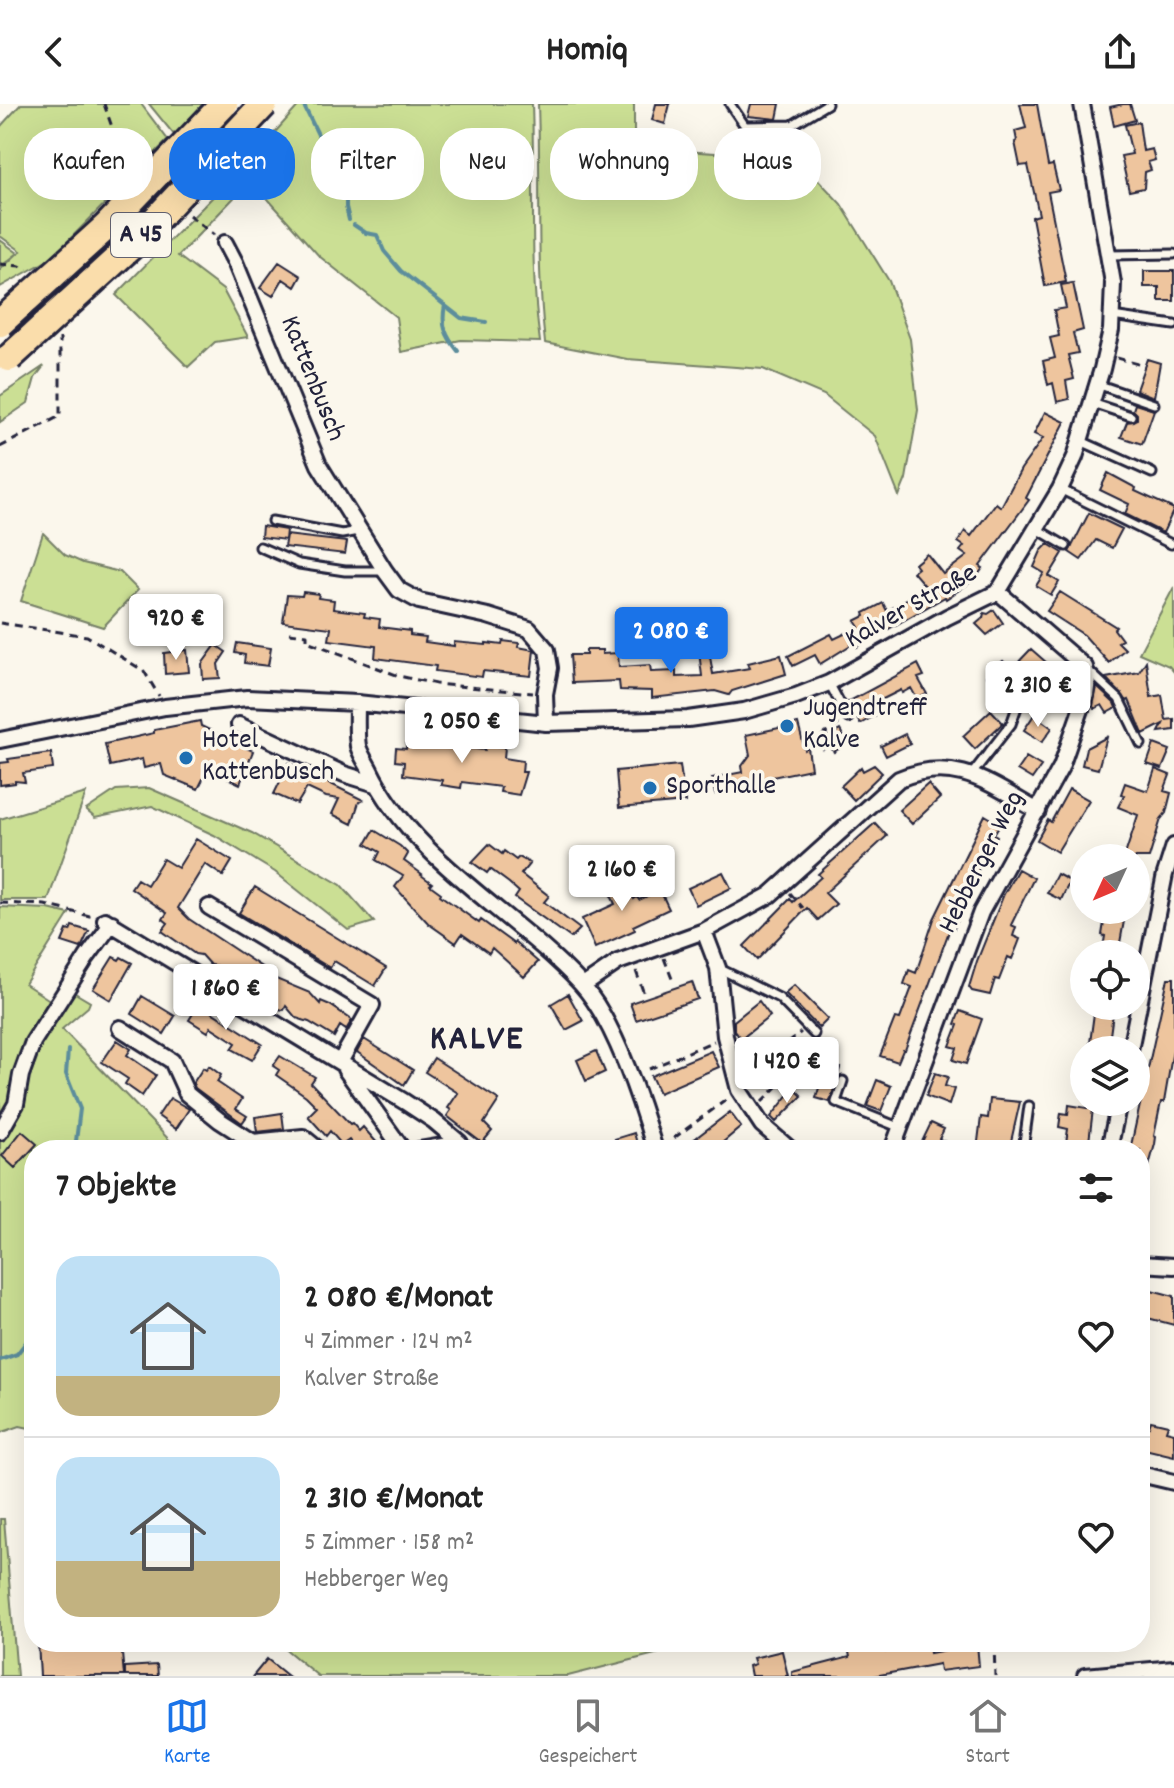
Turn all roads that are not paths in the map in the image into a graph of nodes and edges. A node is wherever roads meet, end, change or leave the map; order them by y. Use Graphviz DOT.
graph roads {
  1 [pos="224,104"];
  2 [pos="264,104"];
  3 [pos="730,104"];
  4 [pos="827,104"];
  5 [pos="1082,104"];
  6 [pos="225,243"];
  7 [pos="1174,254"];
  8 [pos="1108,255"];
  9 [pos="1112,316"];
  10 [pos="0,323"];
  11 [pos="1174,325"];
  12 [pos="9,358"];
  13 [pos="1097,384"];
  14 [pos="1092,403"];
  15 [pos="1154,404"];
  16 [pos="1131,416"];
  17 [pos="1079,440"];
  18 [pos="1152,473"];
  19 [pos="1060,489"];
  20 [pos="272,521"];
  21 [pos="1037,529"];
  22 [pos="360,530"];
  23 [pos="1171,544"];
  24 [pos="1066,546"];
  25 [pos="260,547"];
  26 [pos="385,571"];
  27 [pos="998,592"];
  28 [pos="1085,667"];
  29 [pos="829,683"];
  30 [pos="1021,696"];
  31 [pos="357,703"];
  32 [pos="848,718"];
  33 [pos="546,723"];
  34 [pos="239,725"];
  35 [pos="0,740"];
  36 [pos="1141,744"];
  37 [pos="971,775"];
  38 [pos="376,784"];
  39 [pos="1038,811"];
  40 [pos="1174,846"];
  41 [pos="209,907"];
  42 [pos="704,931"];
  43 [pos="718,968"];
  44 [pos="583,986"];
  45 [pos="120,1028"];
  46 [pos="814,1034"];
  47 [pos="1133,1036"];
  48 [pos="340,1062"];
  49 [pos="843,1081"];
  50 [pos="1029,1106"];
  51 [pos="1116,1116"];
  52 [pos="901,1128"];
  53 [pos="0,1132"];
  54 [pos="250,1140"];
  55 [pos="273,1140"];
  56 [pos="307,1140"];
  57 [pos="396,1140"];
  58 [pos="455,1140"];
  59 [pos="652,1140"];
  60 [pos="779,1140"];
  61 [pos="898,1140"];
  62 [pos="1024,1140"];
  63 [pos="1111,1140"];
  64 [pos="1150,1265"];
  65 [pos="1174,1266"];
  66 [pos="1150,1476"];
  67 [pos="1174,1482"];
  68 [pos="1174,1668"];
  69 [pos="1085,1676"];
  1 -- 10 [label="highway, A 45, bridge"];
  2 -- 12 [label="highway, A 45, bridge"];
  3 -- 4 [label="lane"];
  5 -- 8 [label="street, Kalver Straße"];
  6 -- 22 [label="street, Kattenbusch"];
  7 -- 8 [label="lane"];
  8 -- 9 [label="street, Kalver Straße"];
  9 -- 11 [label="lane"];
  9 -- 13 [label="street, Kalver Straße"];
  13 -- 14 [label="street, Kalver Straße"];
  13 -- 15 [label="lane"];
  14 -- 16 [label="lane"];
  14 -- 17 [label="street, Kalver Straße"];
  17 -- 18 [label="lane"];
  17 -- 19 [label="street, Kalver Straße"];
  19 -- 21 [label="street, Kalver Straße"];
  19 -- 23 [label="lane"];
  20 -- 22 [label="lane"];
  21 -- 24 [label="lane"];
  21 -- 27 [label="street, Kalver Straße"];
  22 -- 26 [label="street, Kattenbusch"];
  25 -- 26 [label="lane"];
  26 -- 33 [label="street, Kattenbusch"];
  27 -- 28 [label="street"];
  27 -- 29 [label="street, Kalver Straße"];
  28 -- 36 [label="lane"];
  28 -- 39 [label="street, Hebberger Weg"];
  29 -- 32 [label="lane, Kalver Straße"];
  29 -- 33 [label="street, Kalver Straße"];
  30 -- 37 [label="lane"];
  31 -- 33 [label="street, Kalver Straße"];
  31 -- 35 [label="street, Kalver Straße"];
  31 -- 38 [label="street"];
  34 -- 38 [label="street"];
  37 -- 39 [label="street"];
  37 -- 42 [label="street"];
  38 -- 44 [label="street"];
  39 -- 52 [label="street, Hebberger Weg"];
  40 -- 47 [label="street"];
  41 -- 48 [label="street"];
  42 -- 43 [label="street"];
  42 -- 44 [label="street"];
  43 -- 46 [label="lane"];
  43 -- 60 [label="street"];
  44 -- 59 [label="street"];
  45 -- 54 [label="street"];
  48 -- 53 [label="street"];
  48 -- 57 [label="street"];
  48 -- 58 [label="street"];
  49 -- 52 [label="lane"];
  50 -- 62 [label="lane"];
  51 -- 63 [label="street"];
  52 -- 61 [label="street, Hebberger Weg"];
  55 -- 56 [label="street"];
  64 -- 65 [label="street"];
  66 -- 67 [label="street"];
  68 -- 69 [label="street"];
}
